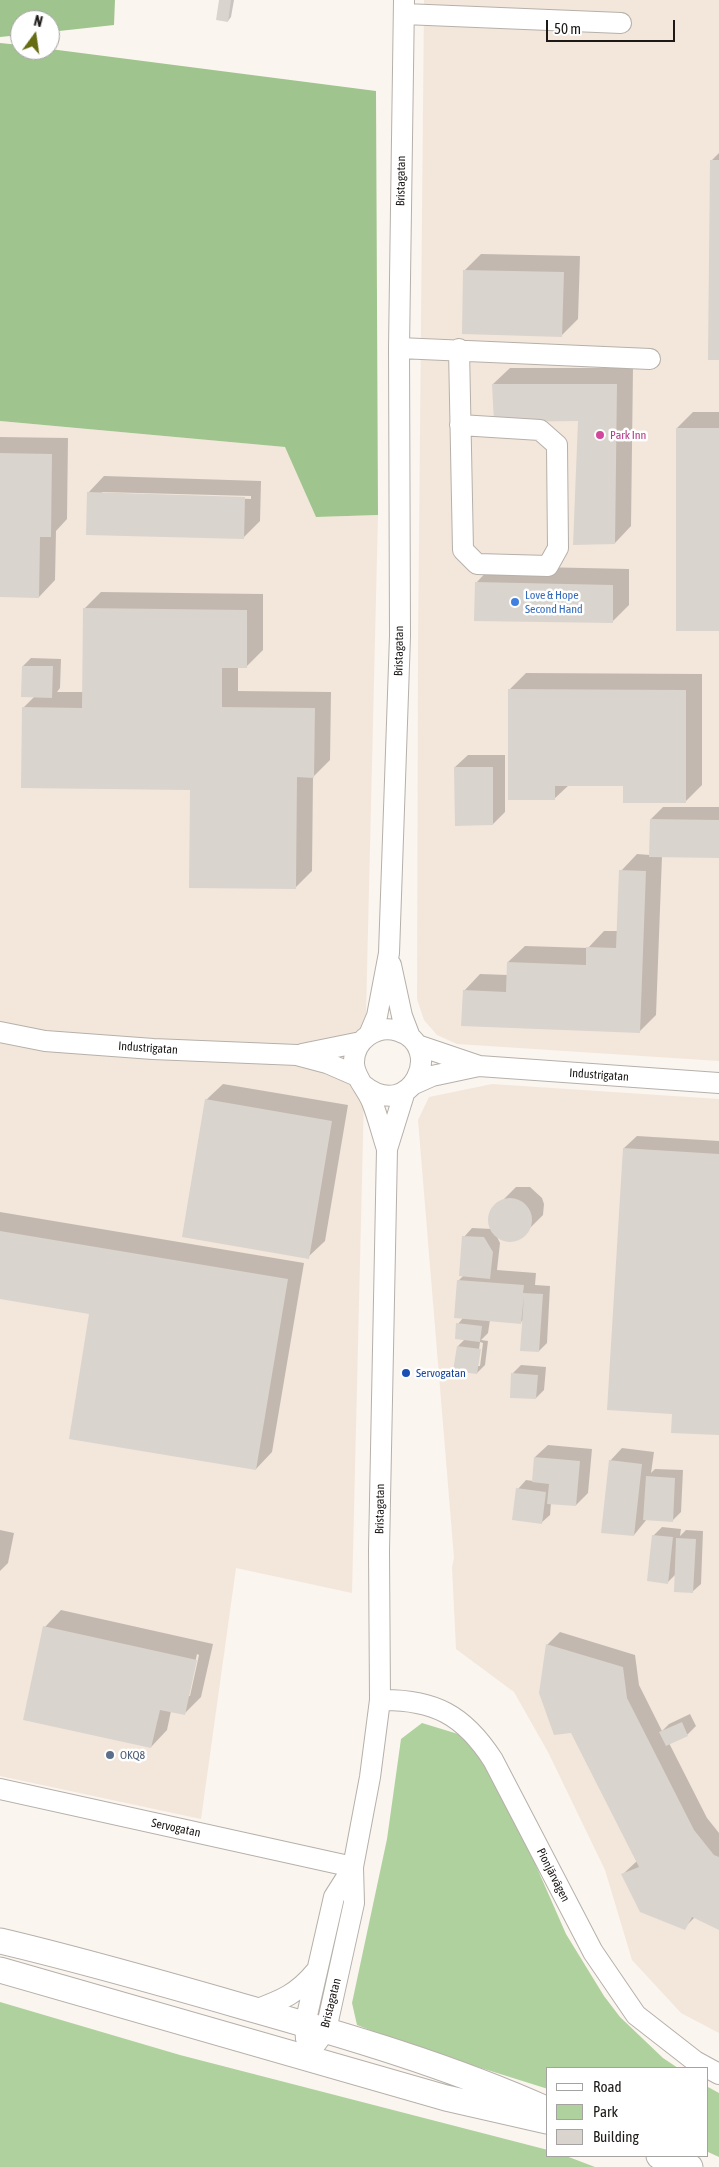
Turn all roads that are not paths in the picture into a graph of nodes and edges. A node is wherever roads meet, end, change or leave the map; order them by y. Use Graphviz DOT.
graph roads {
  1 [pos="404,7"];
  2 [pos="621,23"];
  3 [pos="398,348"];
  4 [pos="459,350"];
  5 [pos="650,359"];
  6 [pos="460,426"];
  7 [pos="389,953"];
  8 [pos="0,1032"];
  9 [pos="365,1038"];
  10 [pos="413,1041"];
  11 [pos="297,1055"];
  12 [pos="479,1066"];
  13 [pos="360,1080"];
  14 [pos="719,1083"];
  15 [pos="410,1087"];
  16 [pos="387,1149"];
  17 [pos="380,1700"];
  18 [pos="0,1789"];
  19 [pos="353,1866"];
  20 [pos="0,1941"];
  21 [pos="0,1970"];
  22 [pos="318,1970"];
  23 [pos="255,2010"];
  24 [pos="316,2027"];
  25 [pos="306,2057"];
  26 [pos="706,2067"];
  27 [pos="546,2109"];
  28 [pos="546,2122"];
  29 [pos="663,2157"];
  30 [pos="690,2167"];
  1 -- 2 [label="street, Bristagatan"];
  1 -- 3 [label="street, Bristagatan"];
  3 -- 4 [label="street"];
  3 -- 7 [label="street, Bristagatan"];
  4 -- 5 [label="street"];
  4 -- 6 [label="street"];
  6 -- 6 [label="street"];
  7 -- 9 [label="street, Bristagatan"];
  7 -- 10 [label="street, Bristagatan"];
  8 -- 11 [label="street, Industrigatan"];
  9 -- 10 [label="street"];
  9 -- 11 [label="street, Industrigatan"];
  9 -- 13 [label="street, Bristagatan"];
  10 -- 12 [label="street, Industrigatan"];
  10 -- 15 [label="street, Bristagatan"];
  11 -- 13 [label="street, Industrigatan"];
  12 -- 14 [label="street, Industrigatan"];
  12 -- 15 [label="street, Industrigatan"];
  13 -- 15 [label="street"];
  13 -- 16 [label="street, Bristagatan"];
  15 -- 16 [label="street, Bristagatan"];
  16 -- 17 [label="street, Bristagatan"];
  17 -- 19 [label="street, Bristagatan"];
  17 -- 26 [label="street, Pionjärvägen"];
  18 -- 19 [label="street, Servogatan"];
  19 -- 22 [label="street, Bristagatan"];
  19 -- 24 [label="street, Bristagatan"];
  20 -- 23 [label="main road"];
  21 -- 25 [label="main road"];
  22 -- 23 [label="street"];
  22 -- 24 [label="street, Bristagatan"];
  23 -- 24 [label="main road"];
  24 -- 25 [label="street, Bristagatan"];
  24 -- 27 [label="main road"];
  25 -- 28 [label="main road"];
  29 -- 30 [label="main road"];
}
